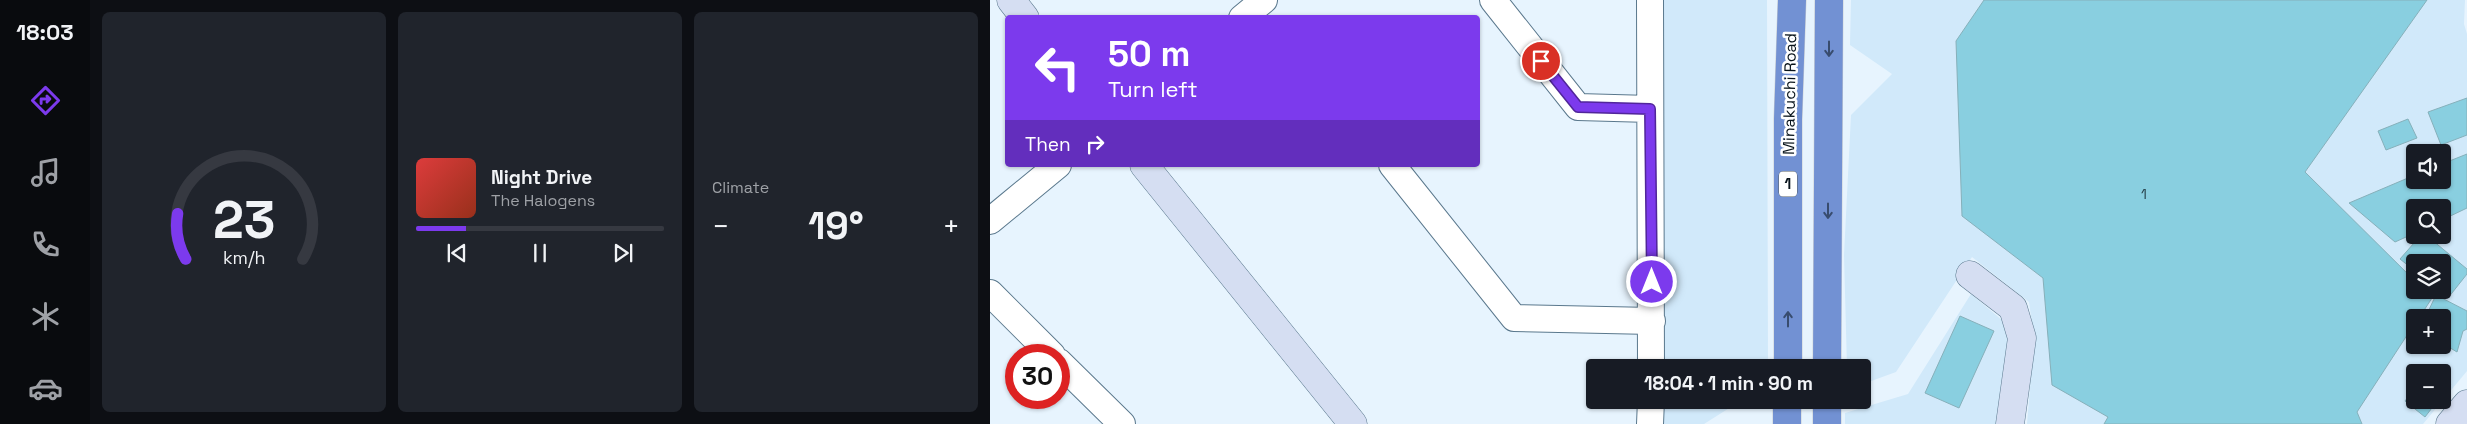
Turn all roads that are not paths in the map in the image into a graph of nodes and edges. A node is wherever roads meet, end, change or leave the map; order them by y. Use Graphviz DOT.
graph roads {
  1 [pos="1011,0"];
  2 [pos="1493,0"];
  3 [pos="1650,0"];
  4 [pos="1792,0"];
  5 [pos="1829,0"];
  6 [pos="1023,15"];
  7 [pos="1650,109"];
  8 [pos="1056,167"];
  9 [pos="1146,167"];
  10 [pos="1394,167"];
  11 [pos="990,221"];
  12 [pos="1970,275"];
  13 [pos="990,293"];
  14 [pos="1652,321"];
  15 [pos="1041,344"];
  16 [pos="1651,359"];
  17 [pos="1788,359"];
  18 [pos="1827,359"];
  19 [pos="1070,373"];
  20 [pos="2467,404"];
  21 [pos="1651,409"];
  22 [pos="1787,409"];
  23 [pos="1827,409"];
  24 [pos="1122,424"];
  25 [pos="1353,424"];
  26 [pos="1650,424"];
  27 [pos="1787,424"];
  28 [pos="1827,424"];
  29 [pos="2010,424"];
  30 [pos="2450,424"];
  1 -- 6 [label="street"];
  2 -- 7 [label="street"];
  3 -- 7 [label="street"];
  17 -- 4 [label="highway, Minakuchi Road / 1, one-way"];
  5 -- 18 [label="highway, one-way"];
  7 -- 14 [label="street"];
  8 -- 11 [label="street"];
  9 -- 25 [label="street"];
  10 -- 14 [label="street"];
  12 -- 29 [label="street"];
  13 -- 15 [label="street"];
  14 -- 16 [label="street"];
  19 -- 24 [label="street"];
  20 -- 30 [label="street"];
  21 -- 26 [label="street"];
  22 -- 27 [label="highway"];
  23 -- 28 [label="highway"];
}
